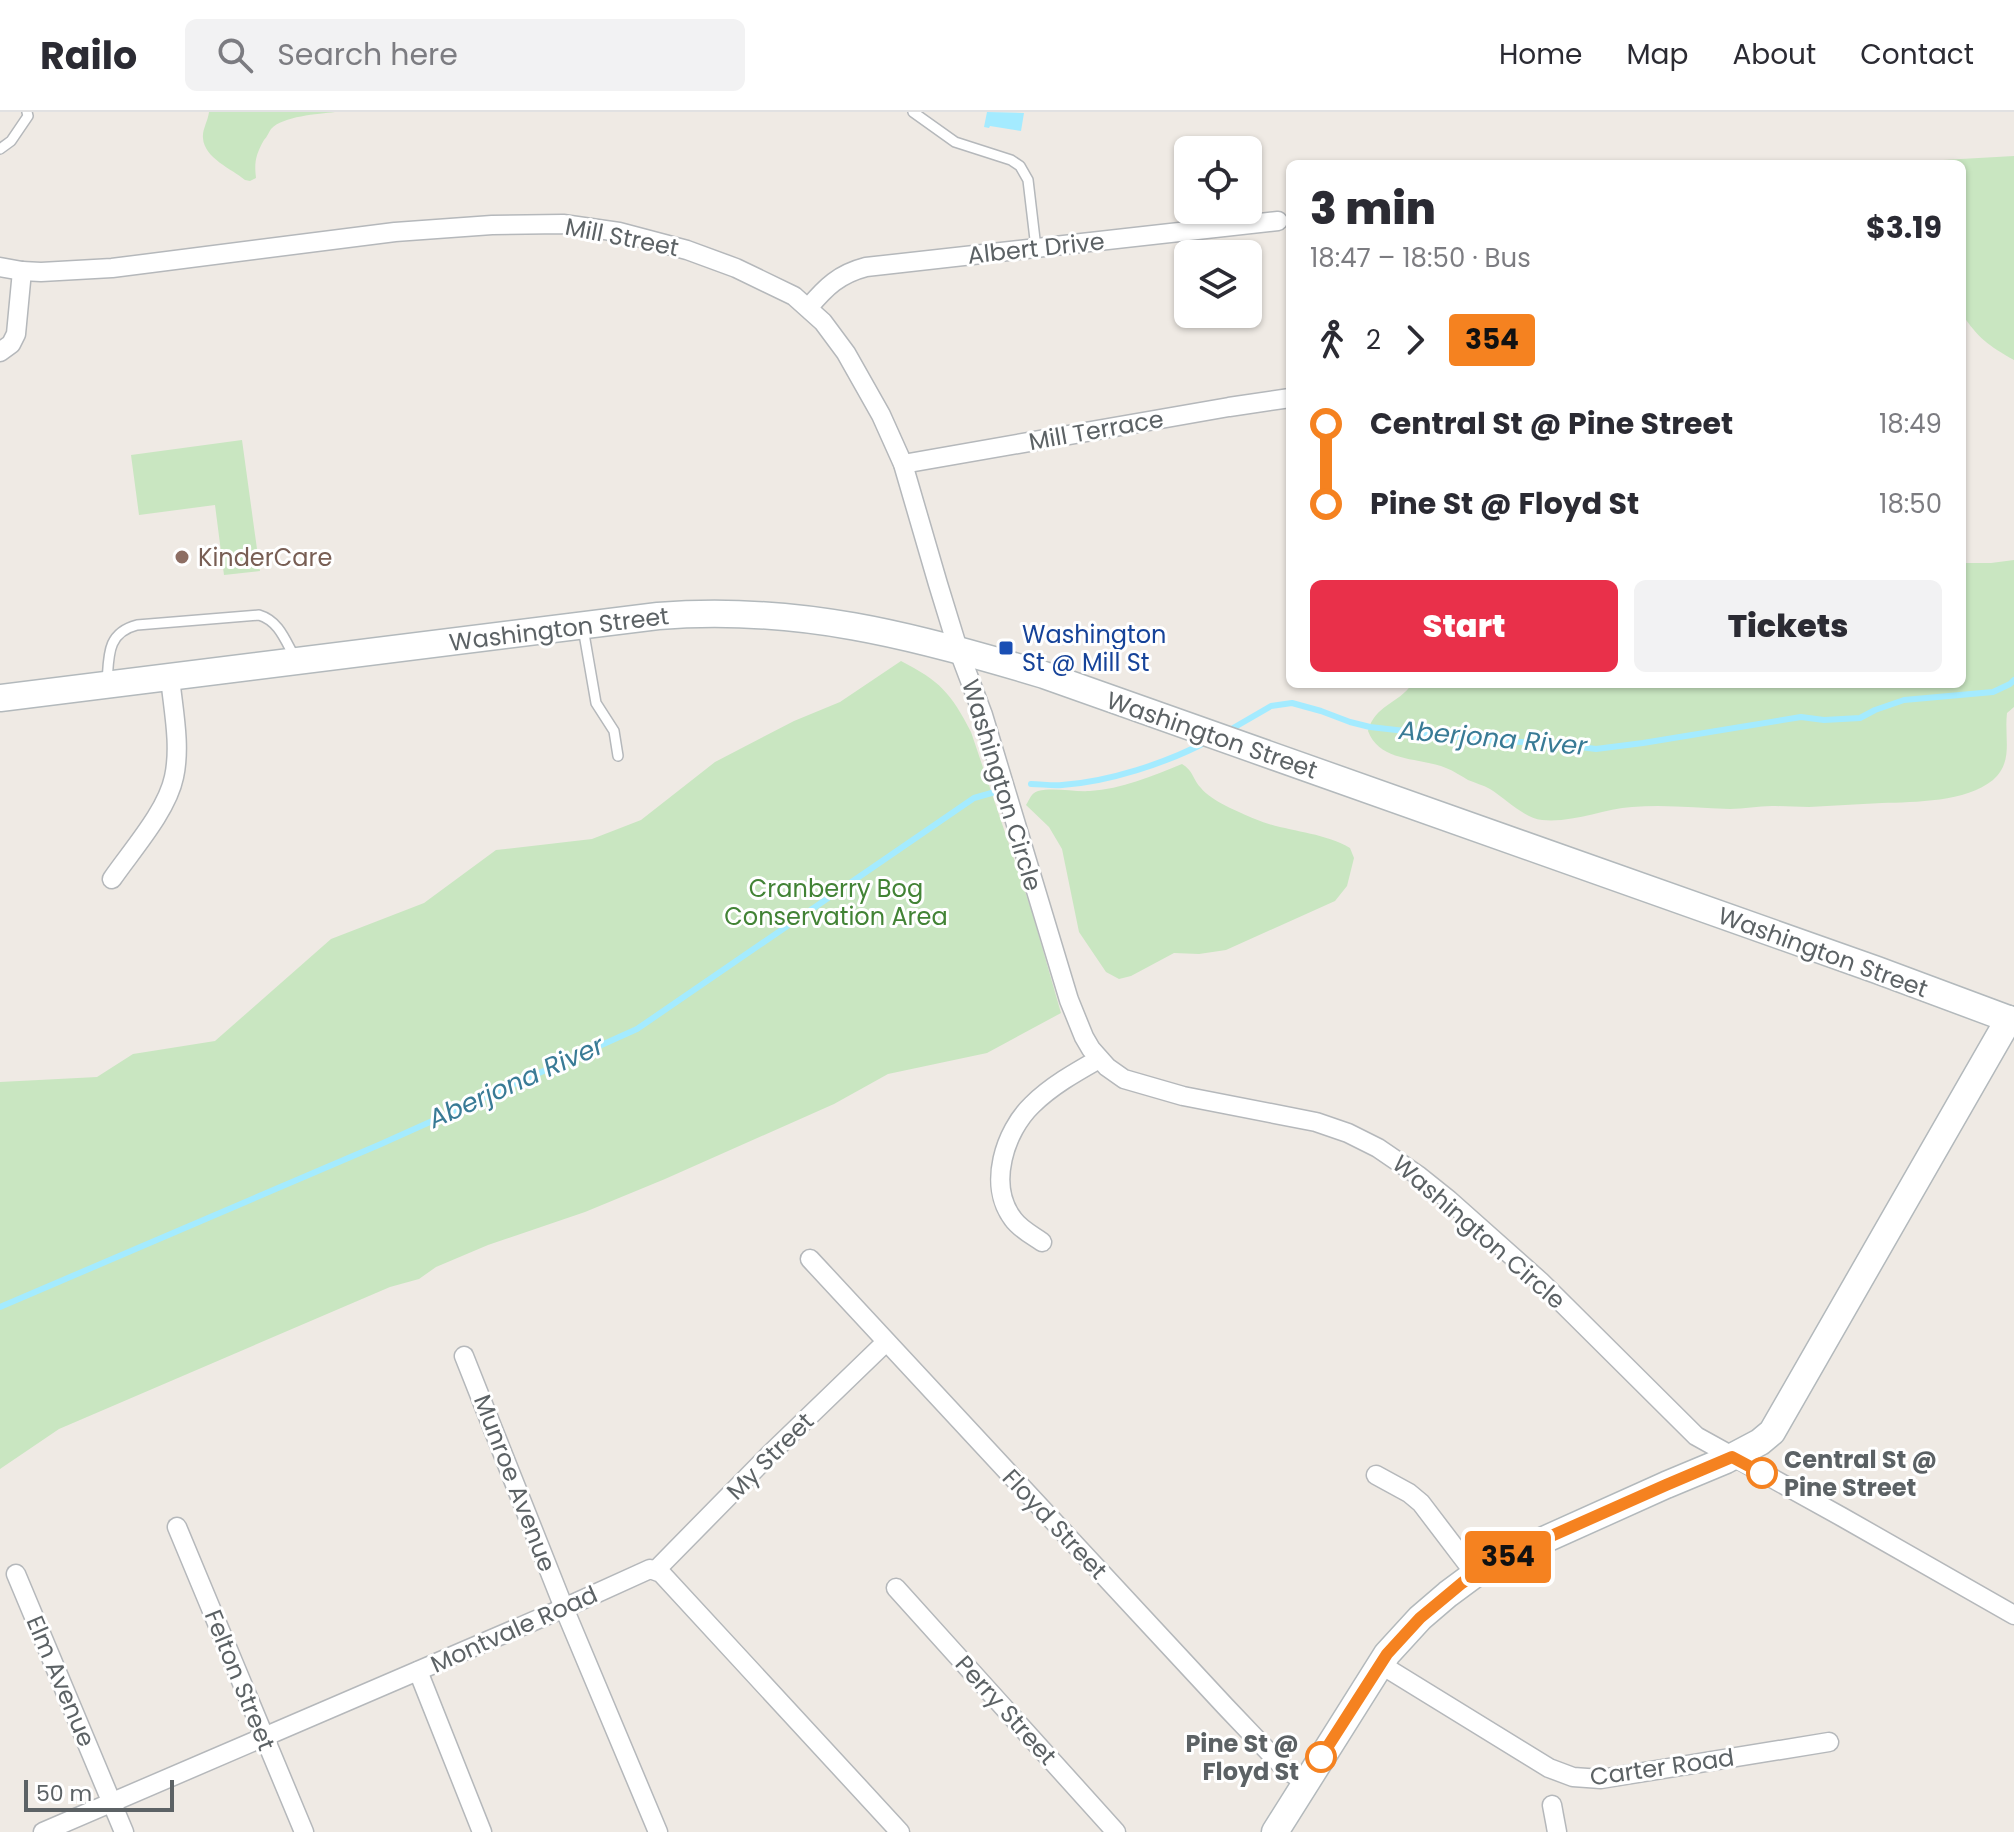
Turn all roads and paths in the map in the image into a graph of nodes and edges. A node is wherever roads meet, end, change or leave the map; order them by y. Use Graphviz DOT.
graph roads {
  1 [pos="27,112"];
  2 [pos="913,112"];
  3 [pos="0,149"];
  4 [pos="1278,221"];
  5 [pos="1036,248"];
  6 [pos="0,267"];
  7 [pos="22,271"];
  8 [pos="809,307"];
  9 [pos="0,352"];
  10 [pos="1286,399"];
  11 [pos="903,464"];
  12 [pos="582,624"];
  13 [pos="958,649"];
  14 [pos="296,661"];
  15 [pos="170,677"];
  16 [pos="107,685"];
  17 [pos="1,695"];
  18 [pos="618,756"];
  19 [pos="112,879"];
  20 [pos="2012,1020"];
  21 [pos="1099,1059"];
  22 [pos="1042,1242"];
  23 [pos="810,1259"];
  24 [pos="886,1342"];
  25 [pos="464,1356"];
  26 [pos="1732,1457"];
  27 [pos="1376,1475"];
  28 [pos="177,1527"];
  29 [pos="656,1570"];
  30 [pos="16,1574"];
  31 [pos="1475,1574"];
  32 [pos="896,1588"];
  33 [pos="564,1608"];
  34 [pos="2014,1615"];
  35 [pos="1380,1664"];
  36 [pos="418,1671"];
  37 [pos="263,1738"];
  38 [pos="1829,1742"];
  39 [pos="1305,1782"];
  40 [pos="112,1802"];
  41 [pos="1552,1805"];
  42 [pos="43,1832"];
  43 [pos="124,1832"];
  44 [pos="304,1832"];
  45 [pos="482,1832"];
  46 [pos="658,1832"];
  47 [pos="900,1832"];
  48 [pos="1116,1832"];
  49 [pos="1275,1832"];
  50 [pos="1557,1832"];
  1 -- 3 [label="lane"];
  2 -- 5 [label="lane"];
  4 -- 5 [label="street, Albert Drive"];
  5 -- 8 [label="street, Albert Drive"];
  6 -- 7 [label="street, Mill Street"];
  7 -- 8 [label="street, Mill Street"];
  7 -- 9 [label="street"];
  8 -- 11 [label="street, Mill Street"];
  10 -- 11 [label="street, Mill Terrace"];
  11 -- 13 [label="street, Mill Street"];
  12 -- 13 [label="main road, Washington Street"];
  12 -- 14 [label="main road, Washington Street"];
  12 -- 18 [label="lane"];
  13 -- 20 [label="main road, Washington Street"];
  13 -- 21 [label="street, Washington Circle"];
  14 -- 15 [label="main road, Washington Street"];
  14 -- 16 [label="lane"];
  15 -- 16 [label="main road, Washington Street"];
  15 -- 19 [label="street"];
  16 -- 17 [label="main road, Washington Street"];
  20 -- 26 [label="main road"];
  21 -- 22 [label="street"];
  21 -- 26 [label="street, Washington Circle"];
  23 -- 24 [label="street, Floyd Street"];
  24 -- 29 [label="street, My Street"];
  24 -- 39 [label="street, Floyd Street"];
  25 -- 33 [label="street, Munroe Avenue"];
  26 -- 31 [label="main road"];
  26 -- 34 [label="street, Washington Circle"];
  27 -- 31 [label="street"];
  28 -- 37 [label="street, Felton Street"];
  29 -- 33 [label="street, Montvale Road"];
  29 -- 47 [label="street"];
  30 -- 40 [label="street, Elm Avenue"];
  31 -- 35 [label="main road"];
  32 -- 48 [label="street, Perry Street"];
  33 -- 36 [label="street, Montvale Road"];
  33 -- 46 [label="street, Munroe Avenue"];
  35 -- 38 [label="street, Carter Road"];
  35 -- 39 [label="main road"];
  36 -- 37 [label="street, Montvale Road"];
  36 -- 45 [label="street"];
  37 -- 40 [label="street, Montvale Road"];
  37 -- 44 [label="street, Felton Street"];
  39 -- 49 [label="main road"];
  40 -- 42 [label="street, Montvale Road"];
  40 -- 43 [label="street, Elm Avenue"];
  41 -- 50 [label="street"];
}
